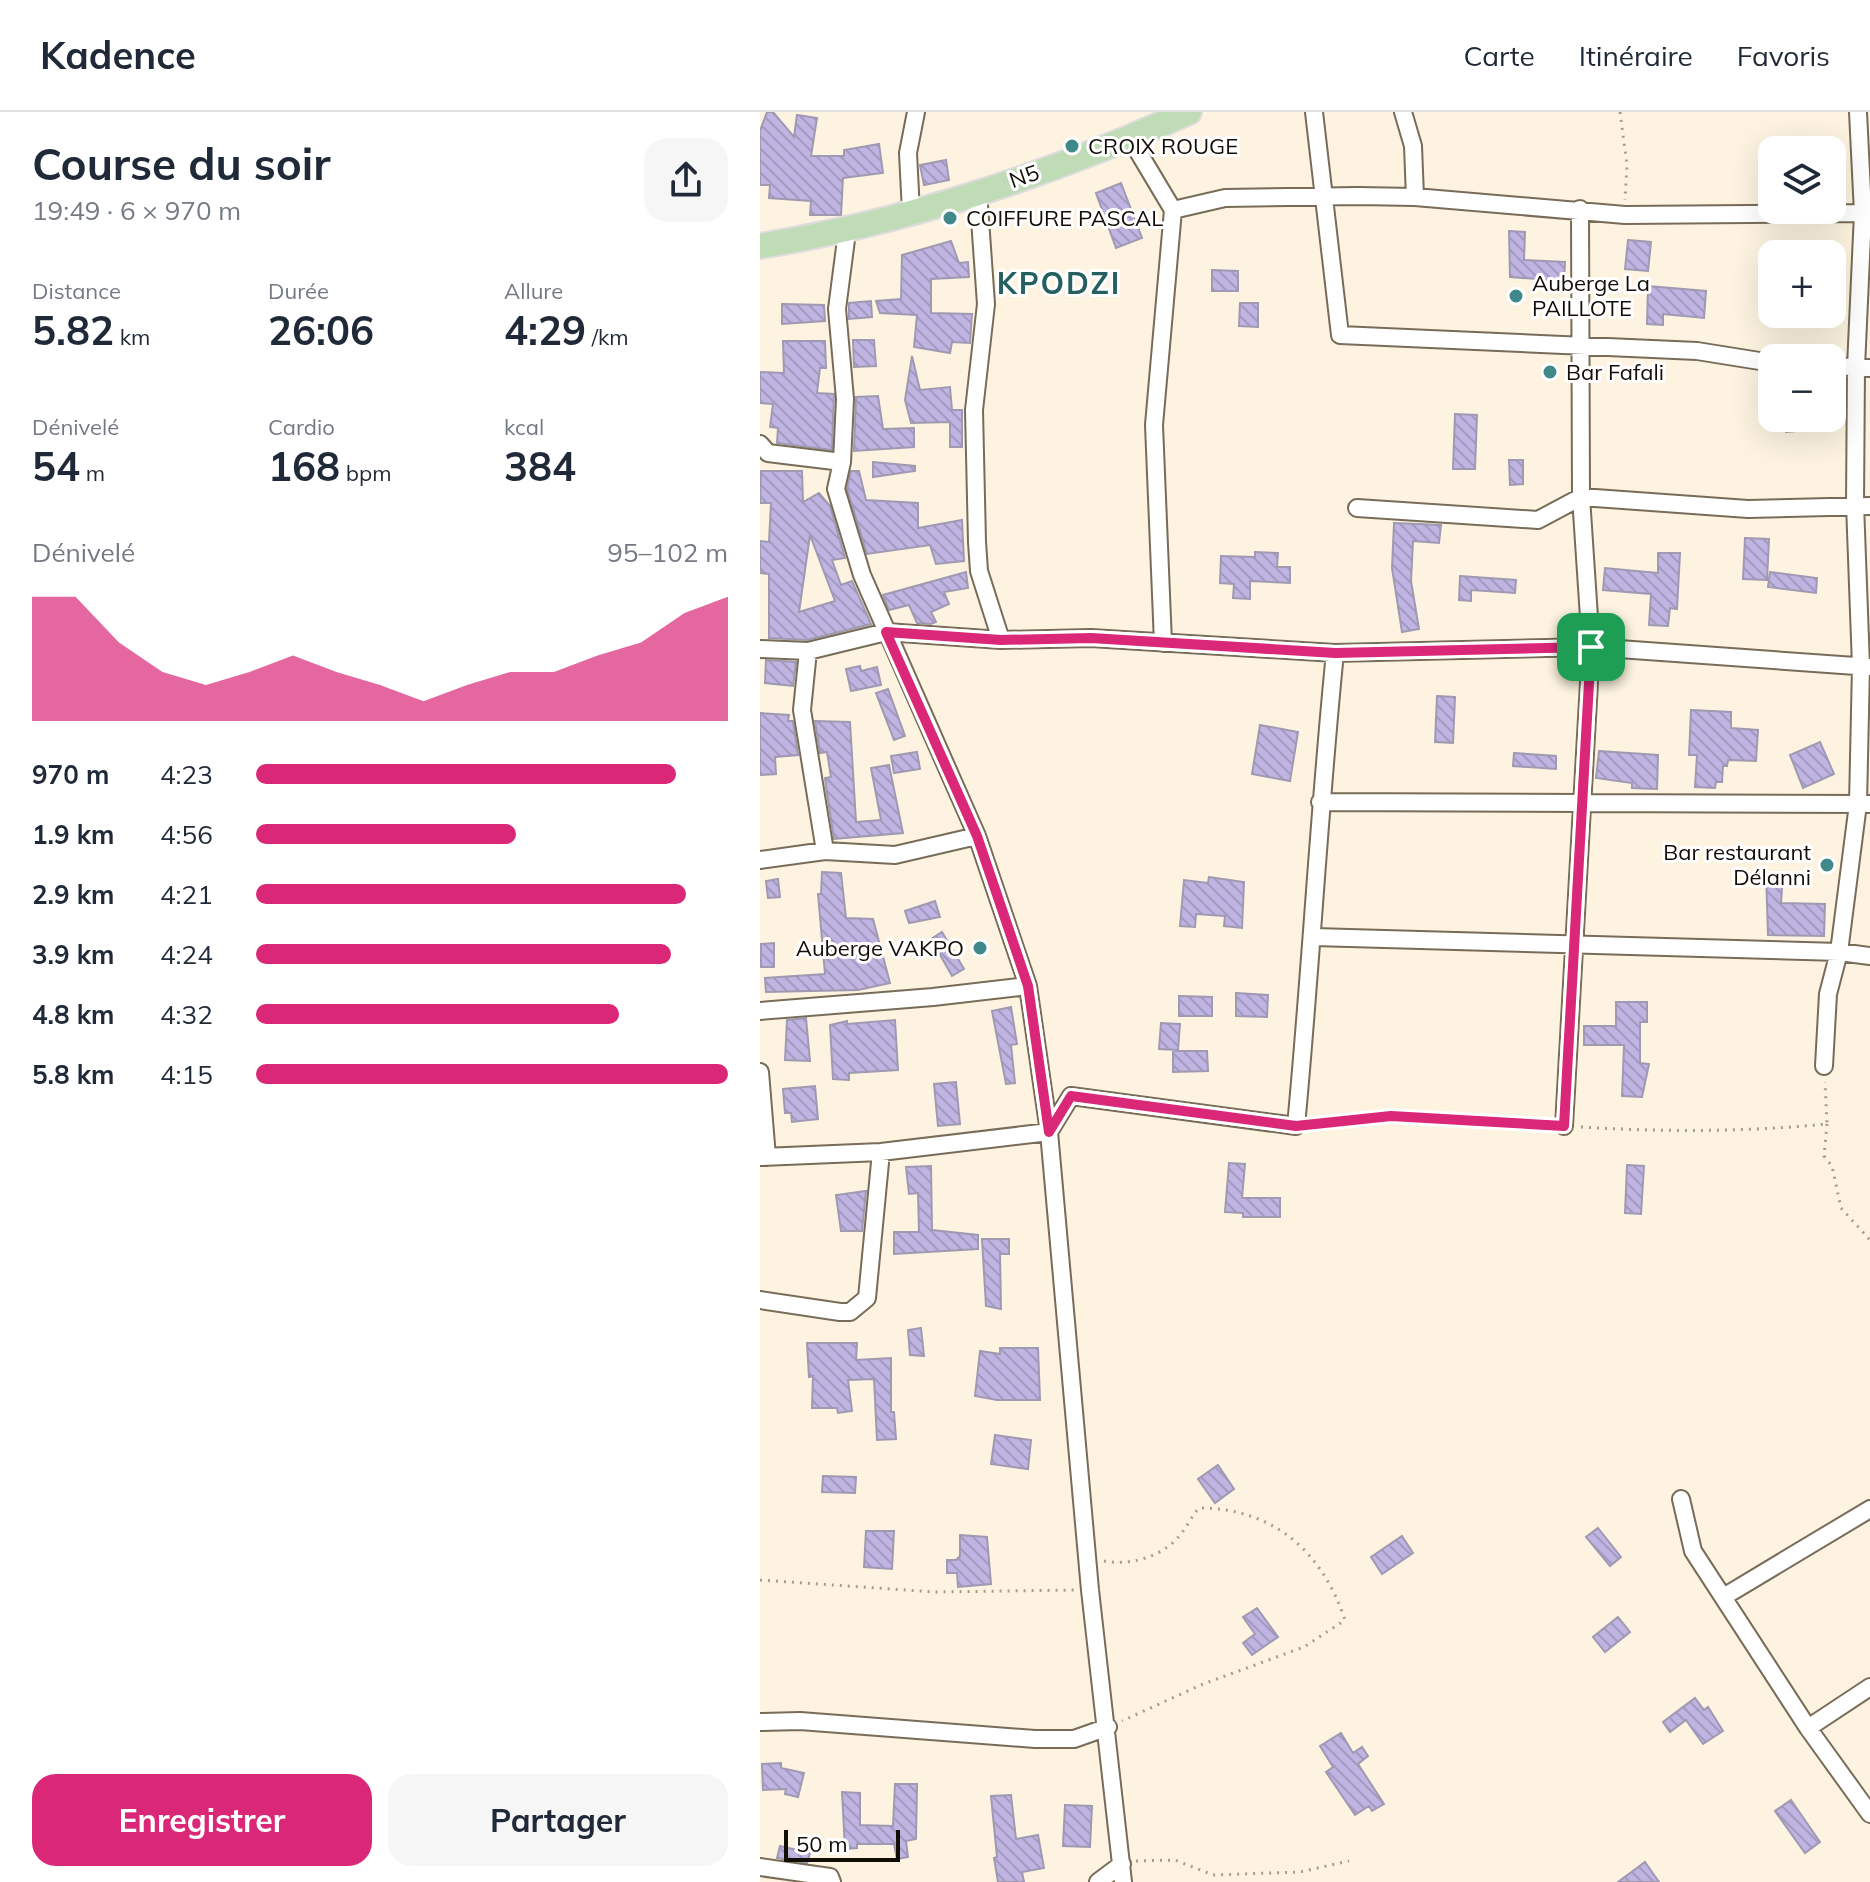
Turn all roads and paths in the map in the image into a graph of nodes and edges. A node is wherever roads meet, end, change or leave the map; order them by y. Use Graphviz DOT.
graph roads {
  1 [pos="916,112"];
  2 [pos="1189,112"];
  3 [pos="1314,112"];
  4 [pos="1403,112"];
  5 [pos="1620,112"];
  6 [pos="1858,112"];
  7 [pos="1130,138"];
  8 [pos="978,191"];
  9 [pos="1325,196"];
  10 [pos="1415,197"];
  11 [pos="1580,209"];
  12 [pos="1173,210"];
  13 [pos="911,212"];
  14 [pos="1863,213"];
  15 [pos="1625,215"];
  16 [pos="847,232"];
  17 [pos="760,246"];
  18 [pos="1582,347"];
  19 [pos="1758,361"];
  20 [pos="1863,368"];
  21 [pos="760,444"];
  22 [pos="842,462"];
  23 [pos="1581,497"];
  24 [pos="1862,505"];
  25 [pos="1357,508"];
  26 [pos="886,632"];
  27 [pos="1001,640"];
  28 [pos="1163,643"];
  29 [pos="1591,647"];
  30 [pos="760,649"];
  31 [pos="808,651"];
  32 [pos="1335,653"];
  33 [pos="1866,667"];
  34 [pos="1320,802"];
  35 [pos="1582,803"];
  36 [pos="1864,804"];
  37 [pos="977,836"];
  38 [pos="825,851"];
  39 [pos="760,860"];
  40 [pos="1314,937"];
  41 [pos="1577,945"];
  42 [pos="1839,952"];
  43 [pos="1870,956"];
  44 [pos="1028,986"];
  45 [pos="760,1011"];
  46 [pos="1824,1066"];
  47 [pos="760,1072"];
  48 [pos="1827,1124"];
  49 [pos="1296,1126"];
  50 [pos="1564,1126"];
  51 [pos="1049,1132"];
  52 [pos="881,1152"];
  53 [pos="763,1157"];
  54 [pos="1870,1240"];
  55 [pos="760,1300"];
  56 [pos="1681,1499"];
  57 [pos="1870,1509"];
  58 [pos="1088,1559"];
  59 [pos="760,1580"];
  60 [pos="1090,1590"];
  61 [pos="1725,1596"];
  62 [pos="1870,1687"];
  63 [pos="760,1722"];
  64 [pos="1108,1727"];
  65 [pos="1808,1728"];
  66 [pos="1870,1814"];
  67 [pos="1349,1861"];
  68 [pos="1122,1864"];
  69 [pos="760,1867"];
  70 [pos="832,1882"];
  71 [pos="1098,1882"];
  72 [pos="1123,1882"];
  1 -- 13 [label="street"];
  2 -- 7 [label="main road, N5 / N5"];
  3 -- 9 [label="street"];
  4 -- 10 [label="street"];
  5 -- 15 [label="path"];
  6 -- 14 [label="street"];
  7 -- 8 [label="main road, N5 / N5"];
  7 -- 12 [label="street"];
  8 -- 13 [label="main road, N5 / N5"];
  8 -- 27 [label="street"];
  9 -- 10 [label="street"];
  9 -- 12 [label="street"];
  9 -- 18 [label="street"];
  10 -- 11 [label="street"];
  11 -- 15 [label="street"];
  11 -- 18 [label="street"];
  12 -- 28 [label="street"];
  13 -- 16 [label="main road, N5 / N5"];
  14 -- 15 [label="street"];
  14 -- 20 [label="street"];
  16 -- 17 [label="main road, N5 / N5"];
  16 -- 22 [label="street"];
  18 -- 19 [label="street"];
  18 -- 23 [label="street"];
  20 -- 24 [label="street"];
  21 -- 22 [label="street"];
  22 -- 26 [label="street"];
  23 -- 24 [label="street"];
  23 -- 25 [label="street"];
  23 -- 29 [label="street"];
  24 -- 33 [label="street"];
  26 -- 27 [label="street"];
  26 -- 31 [label="street"];
  26 -- 37 [label="street"];
  27 -- 28 [label="street"];
  28 -- 32 [label="street"];
  29 -- 32 [label="street"];
  29 -- 33 [label="street"];
  29 -- 35 [label="street"];
  30 -- 31 [label="street"];
  31 -- 38 [label="street"];
  32 -- 34 [label="street"];
  33 -- 36 [label="street"];
  34 -- 35 [label="street"];
  34 -- 40 [label="street"];
  35 -- 36 [label="street"];
  35 -- 41 [label="street"];
  36 -- 42 [label="street"];
  37 -- 38 [label="street"];
  37 -- 44 [label="street"];
  38 -- 39 [label="street"];
  40 -- 41 [label="street"];
  40 -- 49 [label="street"];
  41 -- 42 [label="street"];
  41 -- 50 [label="street"];
  42 -- 43 [label="street"];
  42 -- 46 [label="street"];
  44 -- 45 [label="street"];
  44 -- 51 [label="street"];
  46 -- 48 [label="path"];
  47 -- 53 [label="street"];
  48 -- 50 [label="path"];
  48 -- 54 [label="path"];
  49 -- 50 [label="path"];
  49 -- 51 [label="street"];
  51 -- 52 [label="street"];
  51 -- 58 [label="street"];
  52 -- 53 [label="street"];
  52 -- 55 [label="street"];
  56 -- 61 [label="street"];
  57 -- 61 [label="street"];
  58 -- 60 [label="street"];
  58 -- 64 [label="path"];
  59 -- 60 [label="path"];
  60 -- 64 [label="street"];
  61 -- 65 [label="street"];
  62 -- 65 [label="street"];
  63 -- 64 [label="street"];
  64 -- 68 [label="street"];
  65 -- 66 [label="street"];
  67 -- 68 [label="path"];
  68 -- 71 [label="street"];
  68 -- 72 [label="street"];
  69 -- 70 [label="street"];
}
